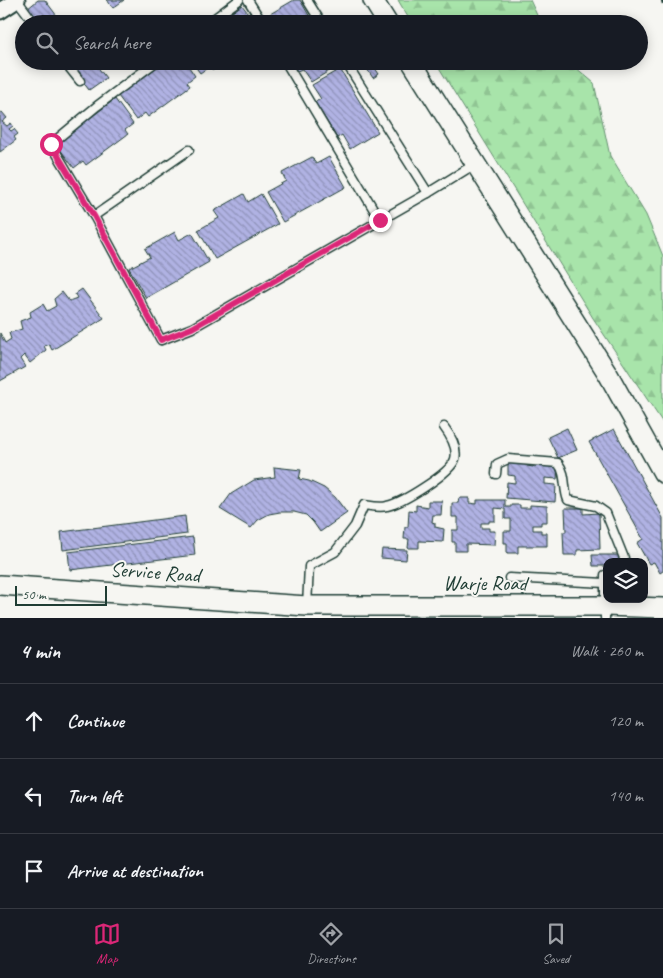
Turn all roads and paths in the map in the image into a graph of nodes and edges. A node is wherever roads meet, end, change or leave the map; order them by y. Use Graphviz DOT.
graph roads {
  1 [pos="17,0"];
  2 [pos="239,0"];
  3 [pos="248,0"];
  4 [pos="307,0"];
  5 [pos="373,0"];
  6 [pos="662,0"];
  7 [pos="663,4"];
  8 [pos="0,11"];
  9 [pos="28,15"];
  10 [pos="220,15"];
  11 [pos="257,15"];
  12 [pos="316,15"];
  13 [pos="382,15"];
  14 [pos="71,70"];
  15 [pos="145,70"];
  16 [pos="290,70"];
  17 [pos="351,70"];
  18 [pos="417,70"];
  19 [pos="80,81"];
  20 [pos="189,150"];
  21 [pos="475,164"];
  22 [pos="428,193"];
  23 [pos="94,216"];
  24 [pos="380,220"];
  25 [pos="444,427"];
  26 [pos="663,473"];
  27 [pos="496,474"];
  28 [pos="624,558"];
  29 [pos="509,578"];
  30 [pos="603,579"];
  31 [pos="0,584"];
  32 [pos="663,608"];
  33 [pos="272,610"];
  34 [pos="307,612"];
  35 [pos="605,612"];
  1 -- 8 [label="street"];
  1 -- 9 [label="lane"];
  2 -- 10 [label="lane"];
  3 -- 11 [label="lane"];
  4 -- 12 [label="lane"];
  5 -- 13 [label="street"];
  6 -- 7 [label="path"];
  14 -- 19 [label="lane"];
  15 -- 23 [label="lane"];
  16 -- 24 [label="lane"];
  17 -- 22 [label="lane"];
  18 -- 21 [label="street"];
  20 -- 23 [label="lane"];
  21 -- 22 [label="lane"];
  21 -- 26 [label="street"];
  22 -- 24 [label="lane"];
  23 -- 24 [label="lane"];
  25 -- 34 [label="lane"];
  27 -- 28 [label="lane"];
  29 -- 30 [label="lane"];
  31 -- 33 [label="street, Service Road"];
  32 -- 35 [label="street, Warje Road"];
  33 -- 34 [label="street, Service Road"];
  34 -- 35 [label="street, Warje Road"];
}
